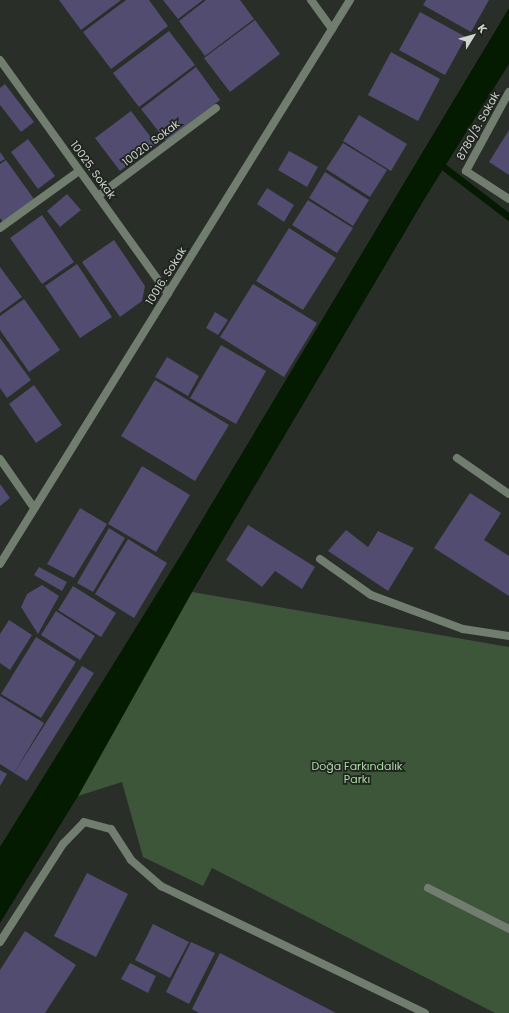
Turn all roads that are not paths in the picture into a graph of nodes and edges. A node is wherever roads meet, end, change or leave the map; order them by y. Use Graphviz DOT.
graph roads {
  1 [pos="311,0"];
  2 [pos="350,0"];
  3 [pos="332,30"];
  4 [pos="0,60"];
  5 [pos="509,92"];
  6 [pos="216,108"];
  7 [pos="79,171"];
  8 [pos="98,196"];
  9 [pos="509,199"];
  10 [pos="0,228"];
  11 [pos="168,294"];
  12 [pos="458,458"];
  13 [pos="0,459"];
  14 [pos="509,494"];
  15 [pos="34,508"];
  16 [pos="320,560"];
  17 [pos="0,564"];
  18 [pos="509,636"];
  19 [pos="428,888"];
  20 [pos="509,929"];
  21 [pos="0,942"];
  22 [pos="425,1013"];
  1 -- 3 [label="street"];
  2 -- 3 [label="street, 10016. Sokak"];
  3 -- 11 [label="street, 10016. Sokak"];
  4 -- 7 [label="street, 10025. Sokak"];
  5 -- 9 [label="street, 8780/3. Sokak"];
  6 -- 8 [label="street, 10020. Sokak"];
  7 -- 8 [label="street, 10025. Sokak"];
  7 -- 10 [label="street"];
  8 -- 11 [label="street, 10025. Sokak"];
  11 -- 15 [label="street, 10016. Sokak"];
  12 -- 14 [label="street"];
  13 -- 15 [label="street"];
  15 -- 17 [label="street, 10016. Sokak"];
  16 -- 18 [label="street"];
  19 -- 20 [label="street"];
  21 -- 22 [label="street"];
}
